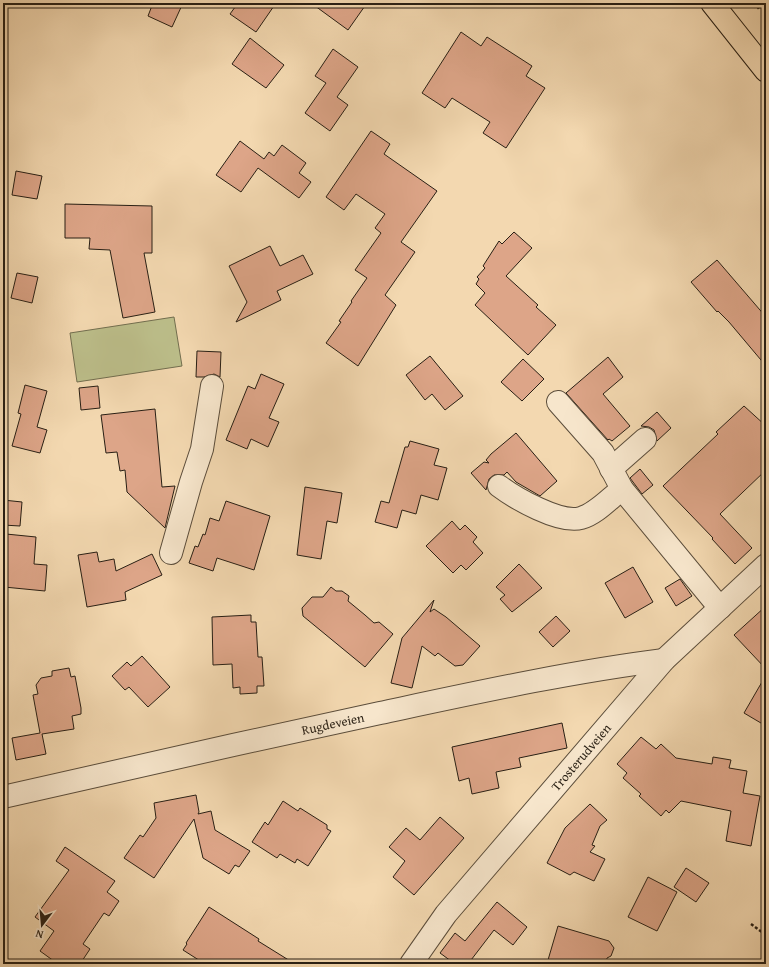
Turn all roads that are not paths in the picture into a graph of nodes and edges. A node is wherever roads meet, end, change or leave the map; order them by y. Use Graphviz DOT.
graph roads {
  1 [pos="712,3"];
  2 [pos="766,71"];
  3 [pos="212,386"];
  4 [pos="558,402"];
  5 [pos="645,439"];
  6 [pos="612,469"];
  7 [pos="499,486"];
  8 [pos="622,489"];
  9 [pos="171,553"];
  10 [pos="766,565"];
  11 [pos="720,608"];
  12 [pos="664,660"];
  13 [pos="3,797"];
  14 [pos="411,964"];
  1 -- 2 [label="main road"];
  3 -- 9 [label="street"];
  4 -- 6 [label="street"];
  5 -- 6 [label="street"];
  6 -- 8 [label="street"];
  7 -- 8 [label="street"];
  8 -- 11 [label="street"];
  10 -- 11 [label="street, Trosterudveien"];
  11 -- 12 [label="street, Trosterudveien"];
  12 -- 13 [label="street, Rugdeveien"];
  12 -- 14 [label="street, Trosterudveien"];
}
